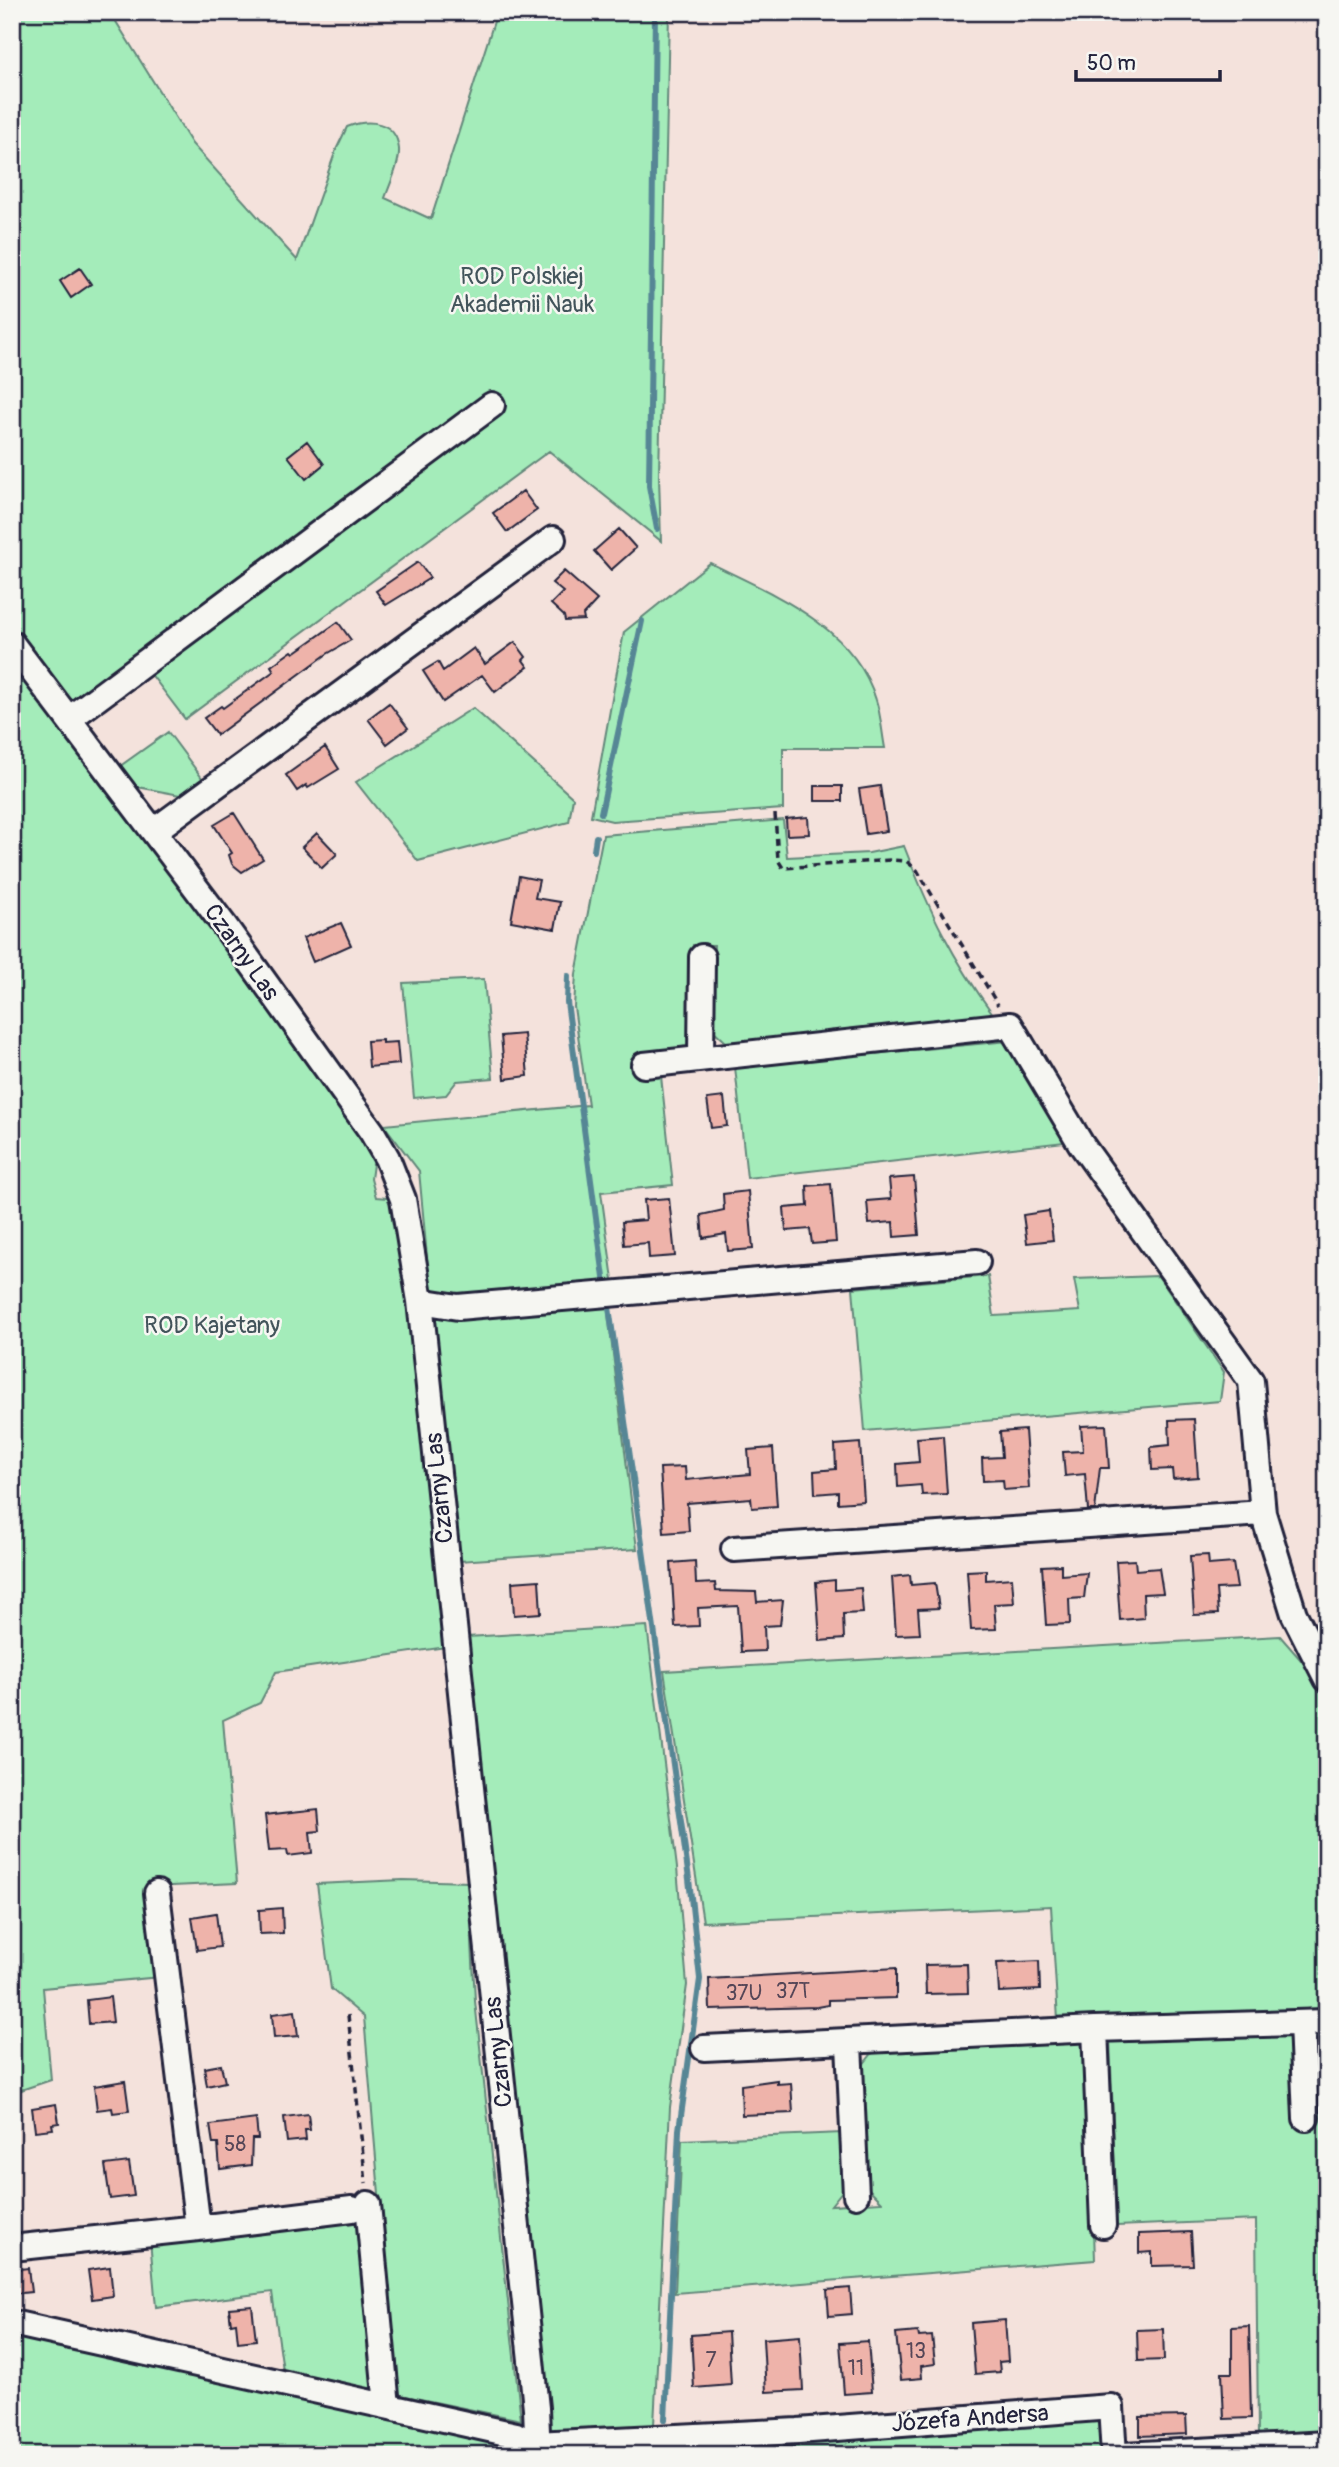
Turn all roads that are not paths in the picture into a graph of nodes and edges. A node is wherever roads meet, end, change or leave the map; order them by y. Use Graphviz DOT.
graph roads {
  1 [pos="492,405"];
  2 [pos="553,539"];
  3 [pos="12,644"];
  4 [pos="69,719"];
  5 [pos="154,831"];
  6 [pos="702,957"];
  7 [pos="701,1057"];
  8 [pos="644,1065"];
  9 [pos="977,1262"];
  10 [pos="419,1301"];
  11 [pos="1264,1513"];
  12 [pos="734,1549"];
  13 [pos="1327,1679"];
  14 [pos="158,1893"];
  15 [pos="1327,2022"];
  16 [pos="1302,2023"];
  17 [pos="1095,2029"];
  18 [pos="849,2044"];
  19 [pos="704,2048"];
  20 [pos="1306,2118"];
  21 [pos="856,2195"];
  22 [pos="1103,2225"];
  23 [pos="198,2228"];
  24 [pos="12,2248"];
  25 [pos="12,2323"];
  26 [pos="387,2406"];
  27 [pos="1327,2444"];
  28 [pos="533,2449"];
  29 [pos="1114,2455"];
  30 [pos="1124,2455"];
  1 -- 4 [label="street"];
  2 -- 5 [label="street"];
  3 -- 4 [label="street, Czarny Las"];
  4 -- 5 [label="street, Czarny Las"];
  5 -- 10 [label="street, Czarny Las"];
  6 -- 7 [label="street"];
  7 -- 8 [label="street"];
  7 -- 11 [label="street"];
  9 -- 10 [label="street"];
  10 -- 28 [label="street, Czarny Las"];
  11 -- 12 [label="street"];
  11 -- 13 [label="street"];
  14 -- 23 [label="street"];
  15 -- 16 [label="street"];
  16 -- 17 [label="street"];
  16 -- 20 [label="street"];
  17 -- 18 [label="street"];
  17 -- 22 [label="street"];
  18 -- 19 [label="street"];
  18 -- 21 [label="street"];
  23 -- 24 [label="street"];
  23 -- 26 [label="street"];
  25 -- 26 [label="street"];
  26 -- 28 [label="street"];
  27 -- 30 [label="street"];
  28 -- 29 [label="street, Józefa Andersa"];
}
